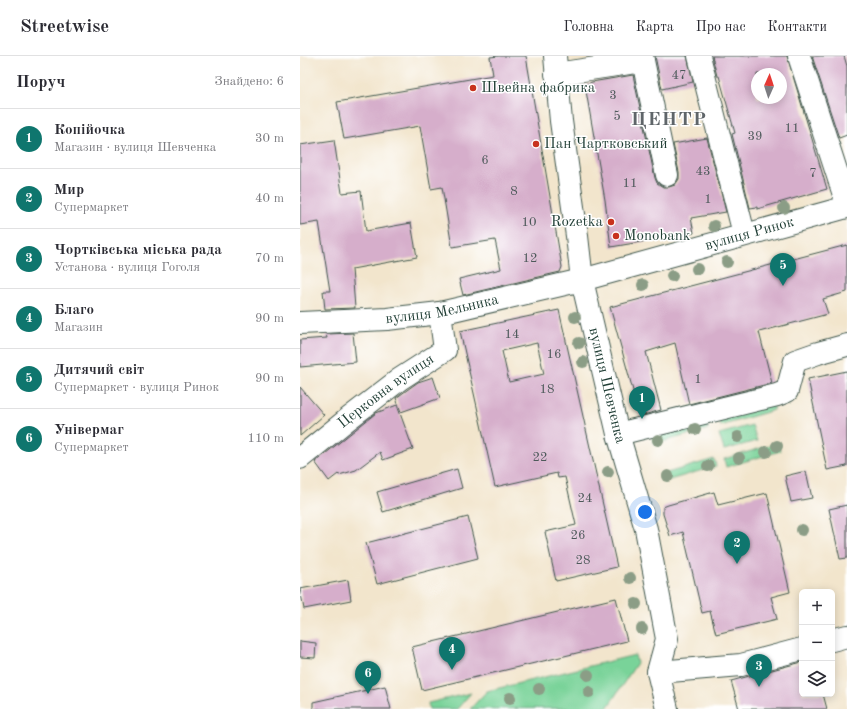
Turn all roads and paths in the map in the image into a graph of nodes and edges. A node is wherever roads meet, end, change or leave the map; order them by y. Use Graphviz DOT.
graph roads {
  1 [pos="700,56"];
  2 [pos="799,56"];
  3 [pos="643,58"];
  4 [pos="556,65"];
  5 [pos="667,175"];
  6 [pos="847,205"];
  7 [pos="744,234"];
  8 [pos="582,280"];
  9 [pos="440,313"];
  10 [pos="300,323"];
  11 [pos="847,345"];
  12 [pos="618,434"];
  13 [pos="300,458"];
  14 [pos="847,636"];
  15 [pos="835,639"];
  16 [pos="799,650"];
  17 [pos="658,672"];
  18 [pos="667,709"];
  1 -- 7 [label="street"];
  2 -- 6 [label="street"];
  3 -- 4 [label="street"];
  3 -- 5 [label="street"];
  4 -- 8 [label="street, вулиця Шевченка"];
  6 -- 7 [label="street, вулиця Ринок"];
  7 -- 8 [label="street, вулиця Ринок"];
  8 -- 9 [label="street, вулиця Мельника"];
  8 -- 12 [label="street, вулиця Шевченка"];
  9 -- 10 [label="street, вулиця Мельника"];
  9 -- 13 [label="street, Церковна вулиця"];
  11 -- 12 [label="street"];
  12 -- 17 [label="street, вулиця Шевченка"];
  14 -- 15 [label="street"];
  16 -- 17 [label="street"];
  17 -- 18 [label="street, вулиця Шевченка"];
}
